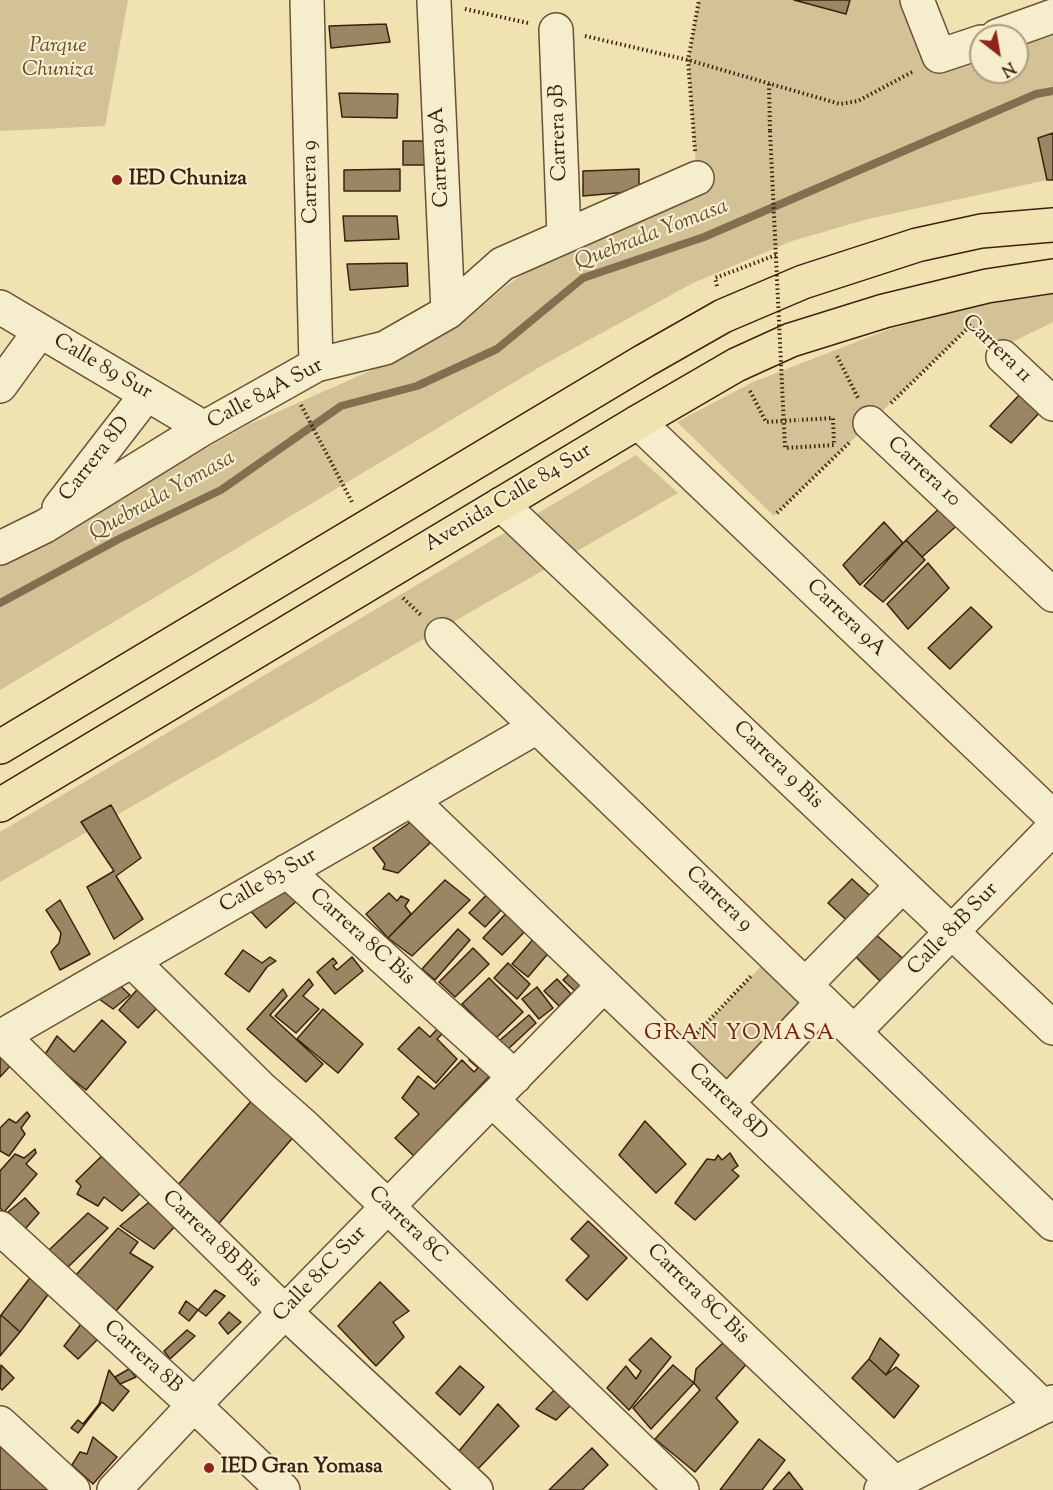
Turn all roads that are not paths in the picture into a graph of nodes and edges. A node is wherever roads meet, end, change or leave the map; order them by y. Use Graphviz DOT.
graph roads {
  1 [pos="307,0"];
  2 [pos="917,0"];
  3 [pos="434,2"];
  4 [pos="1053,16"];
  5 [pos="1029,25"];
  6 [pos="556,30"];
  7 [pos="969,46"];
  8 [pos="697,178"];
  9 [pos="1053,225"];
  10 [pos="564,236"];
  11 [pos="1053,276"];
  12 [pos="0,307"];
  13 [pos="448,312"];
  14 [pos="40,331"];
  15 [pos="1003,357"];
  16 [pos="316,365"];
  17 [pos="0,386"];
  18 [pos="147,394"];
  19 [pos="1053,404"];
  20 [pos="638,422"];
  21 [pos="870,423"];
  22 [pos="204,428"];
  23 [pos="501,504"];
  24 [pos="45,526"];
  25 [pos="0,548"];
  26 [pos="1053,595"];
  27 [pos="442,635"];
  28 [pos="537,727"];
  29 [pos="0,747"];
  30 [pos="411,800"];
  31 [pos="0,805"];
  32 [pos="1053,817"];
  33 [pos="1053,828"];
  34 [pos="287,871"];
  35 [pos="902,886"];
  36 [pos="951,932"];
  37 [pos="132,961"];
  38 [pos="604,985"];
  39 [pos="814,993"];
  40 [pos="1053,1028"];
  41 [pos="854,1032"];
  42 [pos="1,1036"];
  43 [pos="515,1077"];
  44 [pos="492,1100"];
  45 [pos="727,1103"];
  46 [pos="387,1207"];
  47 [pos="1053,1224"];
  48 [pos="0,1228"];
  49 [pos="285,1312"];
  50 [pos="1048,1404"];
  51 [pos="194,1405"];
  52 [pos="0,1423"];
  53 [pos="893,1488"];
  54 [pos="72,1490"];
  55 [pos="114,1490"];
  56 [pos="283,1490"];
  57 [pos="476,1490"];
  58 [pos="682,1490"];
  1 -- 16 [label="street, Carrera 9"];
  2 -- 7 [label="street"];
  3 -- 13 [label="street, Carrera 9A"];
  4 -- 5 [label="street"];
  6 -- 10 [label="street, Carrera 9B"];
  8 -- 10 [label="street, Calle 84A Sur"];
  9 -- 29 [label="highway"];
  10 -- 13 [label="street, Calle 84A Sur"];
  11 -- 20 [label="highway, Avenida Calle 84 Sur"];
  12 -- 14 [label="street, Calle 89 Sur"];
  13 -- 16 [label="street, Calle 84A Sur"];
  14 -- 17 [label="street"];
  14 -- 18 [label="street, Calle 89 Sur"];
  15 -- 19 [label="street, Carrera 11"];
  16 -- 22 [label="street, Calle 84A Sur"];
  18 -- 22 [label="street, Calle 89 Sur"];
  18 -- 24 [label="street, Carrera 8D"];
  20 -- 23 [label="highway, Avenida Calle 84 Sur"];
  20 -- 32 [label="street, Carrera 9A"];
  21 -- 26 [label="street, Carrera 10"];
  22 -- 24 [label="street, Calle 84A Sur"];
  23 -- 31 [label="highway, Avenida Calle 84 Sur"];
  23 -- 35 [label="street, Carrera 9 Bis"];
  24 -- 25 [label="street, Calle 84A Sur"];
  27 -- 28 [label="street, Carrera 9"];
  28 -- 30 [label="street, Calle 83 Sur"];
  28 -- 39 [label="street, Carrera 9"];
  30 -- 34 [label="street, Calle 83 Sur"];
  30 -- 38 [label="street, Carrera 8D"];
  33 -- 36 [label="street, Calle 81B Sur"];
  34 -- 37 [label="street, Calle 83 Sur"];
  34 -- 43 [label="street, Carrera 8C Bis"];
  35 -- 36 [label="street, Carrera 9 Bis"];
  35 -- 39 [label="street"];
  36 -- 40 [label="street, Carrera 9 Bis"];
  36 -- 41 [label="street, Calle 81B Sur"];
  37 -- 42 [label="street, Calle 83 Sur"];
  37 -- 46 [label="street, Carrera 8C"];
  38 -- 43 [label="street, Calle 81C Sur"];
  38 -- 45 [label="street, Carrera 8D"];
  39 -- 41 [label="street, Carrera 9"];
  39 -- 45 [label="street"];
  41 -- 47 [label="street, Carrera 9"];
  42 -- 49 [label="street, Carrera 8B Bis"];
  43 -- 44 [label="street, Calle 81C Sur"];
  44 -- 46 [label="street, Calle 81C Sur"];
  44 -- 53 [label="street, Carrera 8C Bis"];
  45 -- 50 [label="street, Carrera 8D"];
  46 -- 49 [label="street, Calle 81C Sur"];
  46 -- 58 [label="street, Carrera 8C"];
  48 -- 51 [label="street, Carrera 8B"];
  49 -- 51 [label="street, Calle 81C Sur"];
  49 -- 57 [label="street, Carrera 8B Bis"];
  50 -- 53 [label="street"];
  51 -- 55 [label="street, Calle 81C Sur"];
  51 -- 56 [label="street, Carrera 8B"];
  52 -- 54 [label="street"];
}
